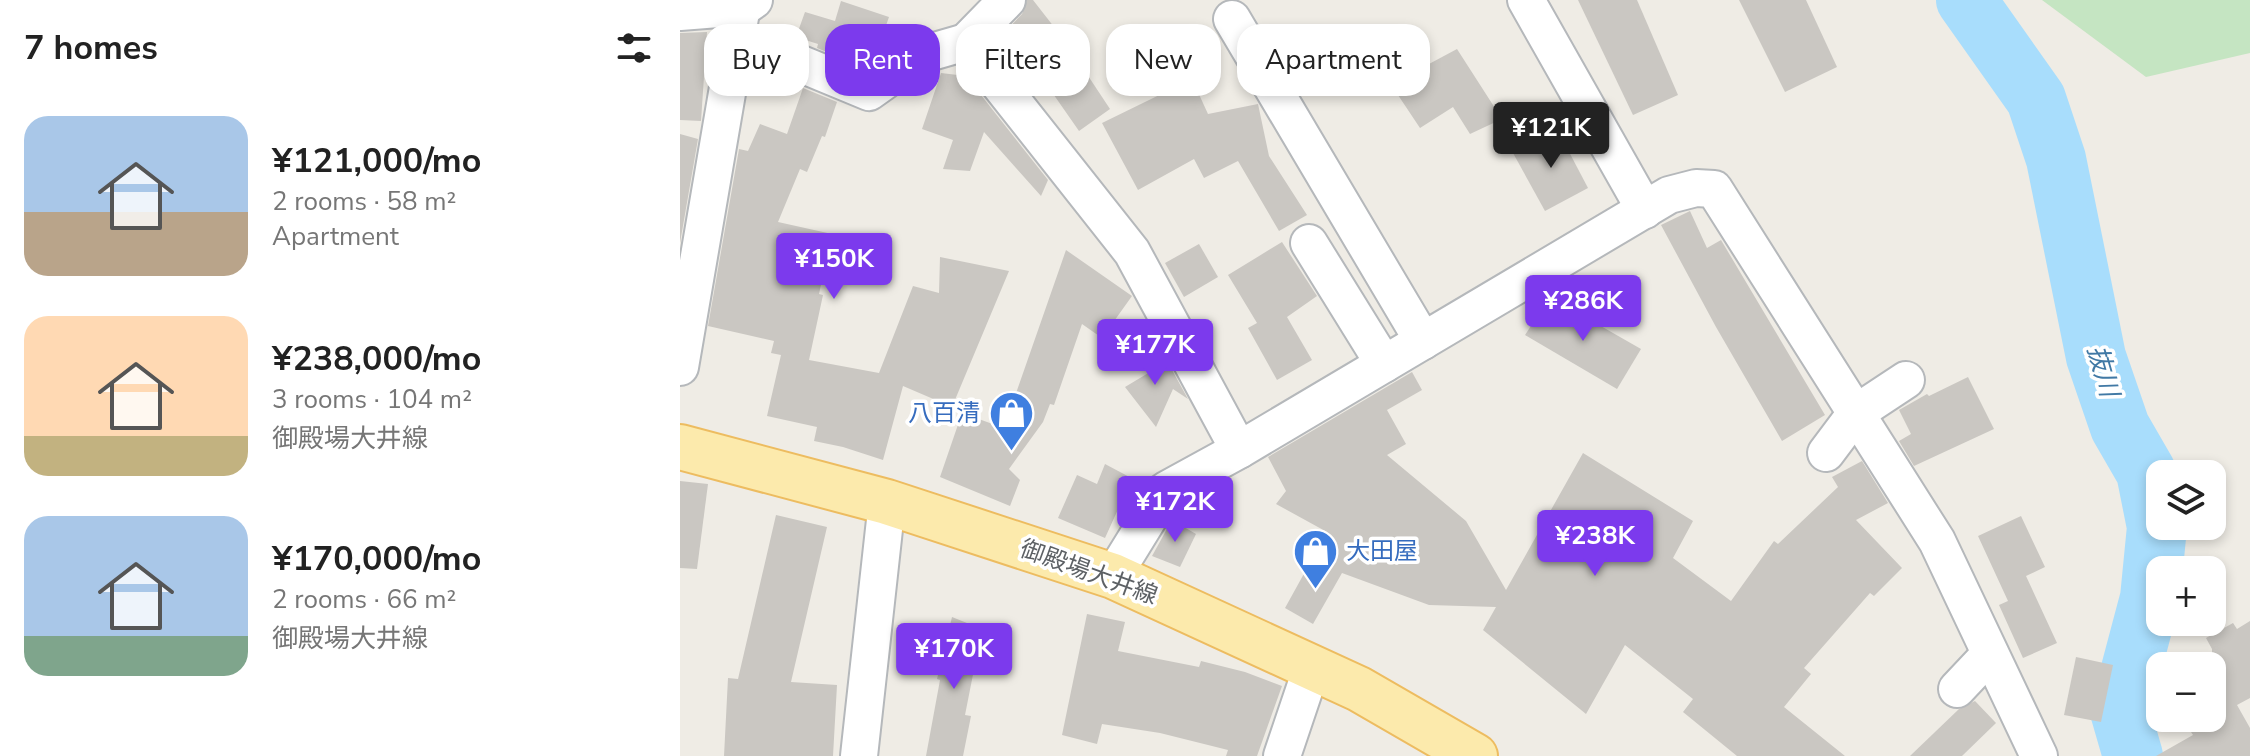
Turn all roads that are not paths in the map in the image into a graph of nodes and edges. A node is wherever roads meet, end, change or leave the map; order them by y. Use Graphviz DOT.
graph roads {
  1 [pos="1007,0"];
  2 [pos="1526,0"];
  3 [pos="745,11"];
  4 [pos="680,12"];
  5 [pos="1232,19"];
  6 [pos="984,24"];
  7 [pos="956,45"];
  8 [pos="1009,96"];
  9 [pos="1645,210"];
  10 [pos="1309,243"];
  11 [pos="1423,341"];
  12 [pos="1384,364"];
  13 [pos="680,367"];
  14 [pos="1906,380"];
  15 [pos="1856,413"];
  16 [pos="680,447"];
  17 [pos="1239,450"];
  18 [pos="1826,453"];
  19 [pos="887,502"];
  20 [pos="1113,576"];
  21 [pos="1990,654"];
  22 [pos="1312,667"];
  23 [pos="1957,689"];
  24 [pos="859,756"];
  25 [pos="1282,756"];
  26 [pos="1475,756"];
  27 [pos="2039,756"];
  1 -- 6 [label="street"];
  2 -- 9 [label="street"];
  3 -- 4 [label="street"];
  3 -- 7 [label="street"];
  3 -- 13 [label="street"];
  5 -- 11 [label="street"];
  8 -- 17 [label="street"];
  9 -- 11 [label="street"];
  9 -- 15 [label="street"];
  10 -- 12 [label="street"];
  11 -- 12 [label="street"];
  12 -- 17 [label="street"];
  14 -- 15 [label="street"];
  15 -- 18 [label="street"];
  15 -- 21 [label="street"];
  16 -- 19 [label="main road, 御殿場大井線"];
  17 -- 20 [label="street"];
  19 -- 20 [label="main road, 御殿場大井線"];
  19 -- 24 [label="street"];
  20 -- 22 [label="main road, 御殿場大井線"];
  21 -- 23 [label="street"];
  21 -- 27 [label="street"];
  22 -- 25 [label="street"];
  22 -- 26 [label="main road, 御殿場大井線"];
}
